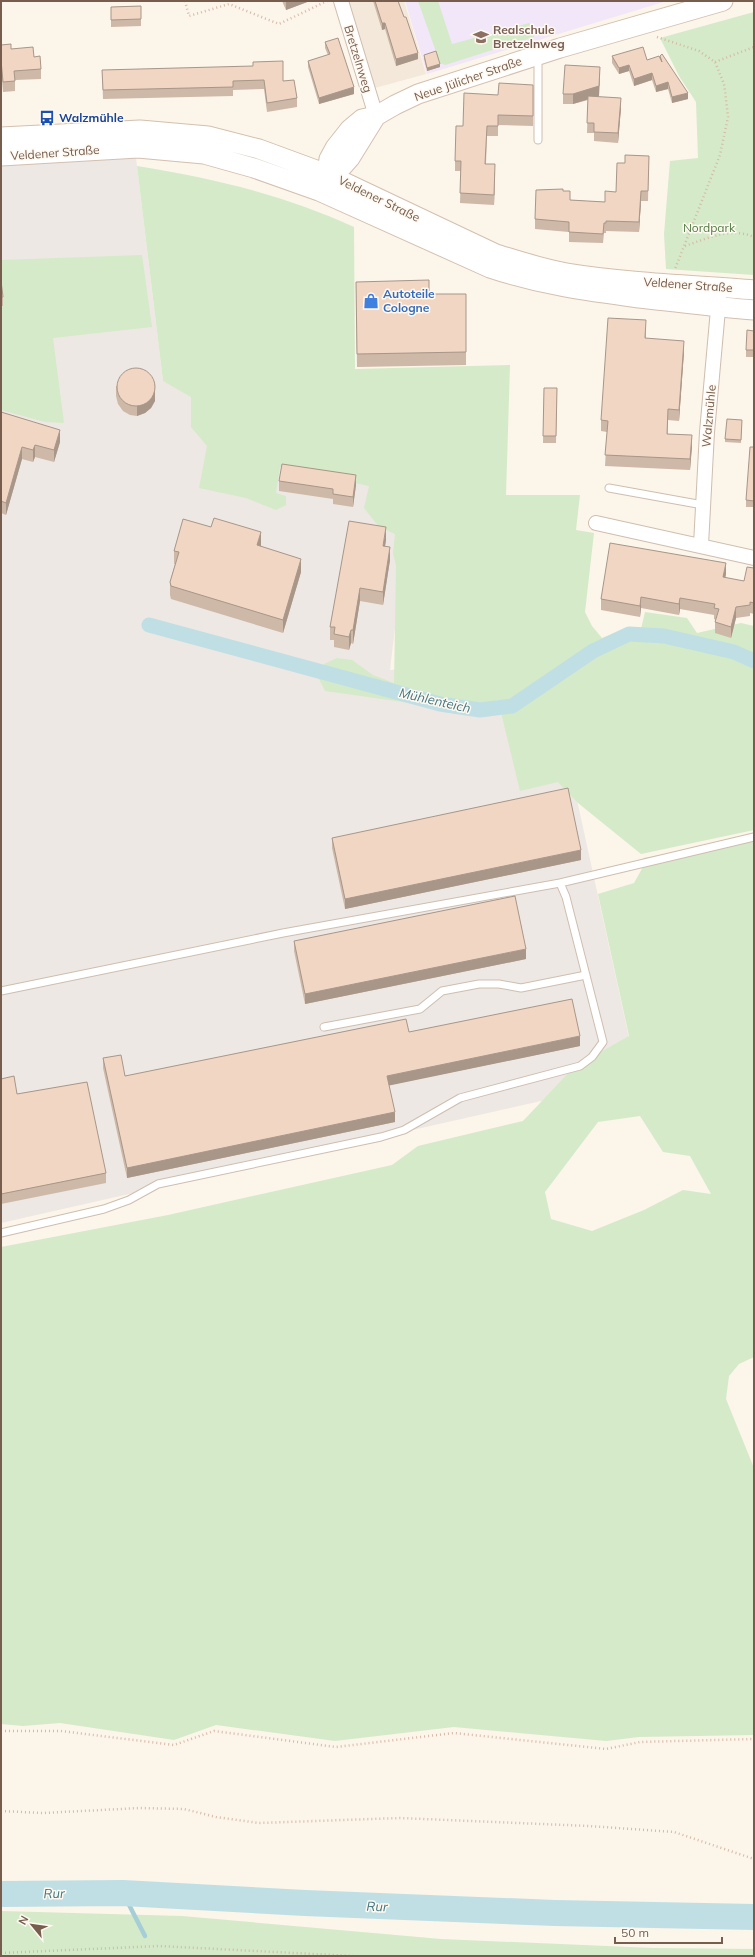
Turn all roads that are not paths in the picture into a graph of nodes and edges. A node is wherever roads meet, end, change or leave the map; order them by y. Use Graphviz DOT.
graph roads {
  1 [pos="341,1"];
  2 [pos="723,1"];
  3 [pos="538,55"];
  4 [pos="376,116"];
  5 [pos="1,137"];
  6 [pos="538,140"];
  7 [pos="1,156"];
  8 [pos="327,174"];
  9 [pos="319,191"];
  10 [pos="720,288"];
  11 [pos="754,290"];
  12 [pos="718,307"];
  13 [pos="754,310"];
  14 [pos="609,488"];
  15 [pos="703,505"];
  16 [pos="596,523"];
  17 [pos="701,545"];
  18 [pos="754,558"];
  19 [pos="754,837"];
  20 [pos="560,883"];
  21 [pos="586,975"];
  22 [pos="1,991"];
  23 [pos="324,1027"];
  24 [pos="1,1233"];
  1 -- 4 [label="street, Bretzelnweg"];
  2 -- 3 [label="street, Neue Jülicher Straße"];
  3 -- 4 [label="street, Neue Jülicher Straße"];
  3 -- 6 [label="lane"];
  4 -- 8 [label="street"];
  5 -- 8 [label="street, Veldener Straße"];
  7 -- 9 [label="street, Veldener Straße"];
  8 -- 9 [label="street"];
  8 -- 10 [label="street, Veldener Straße"];
  9 -- 12 [label="street, Veldener Straße"];
  10 -- 11 [label="street, Veldener Straße"];
  10 -- 12 [label="street, Walzmühle"];
  12 -- 13 [label="street, Veldener Straße"];
  12 -- 15 [label="street, Walzmühle"];
  14 -- 15 [label="lane"];
  15 -- 17 [label="street, Walzmühle"];
  16 -- 17 [label="street"];
  17 -- 18 [label="street"];
  19 -- 20 [label="lane"];
  20 -- 21 [label="lane"];
  20 -- 22 [label="lane"];
  21 -- 23 [label="lane"];
  21 -- 24 [label="lane"];
}
